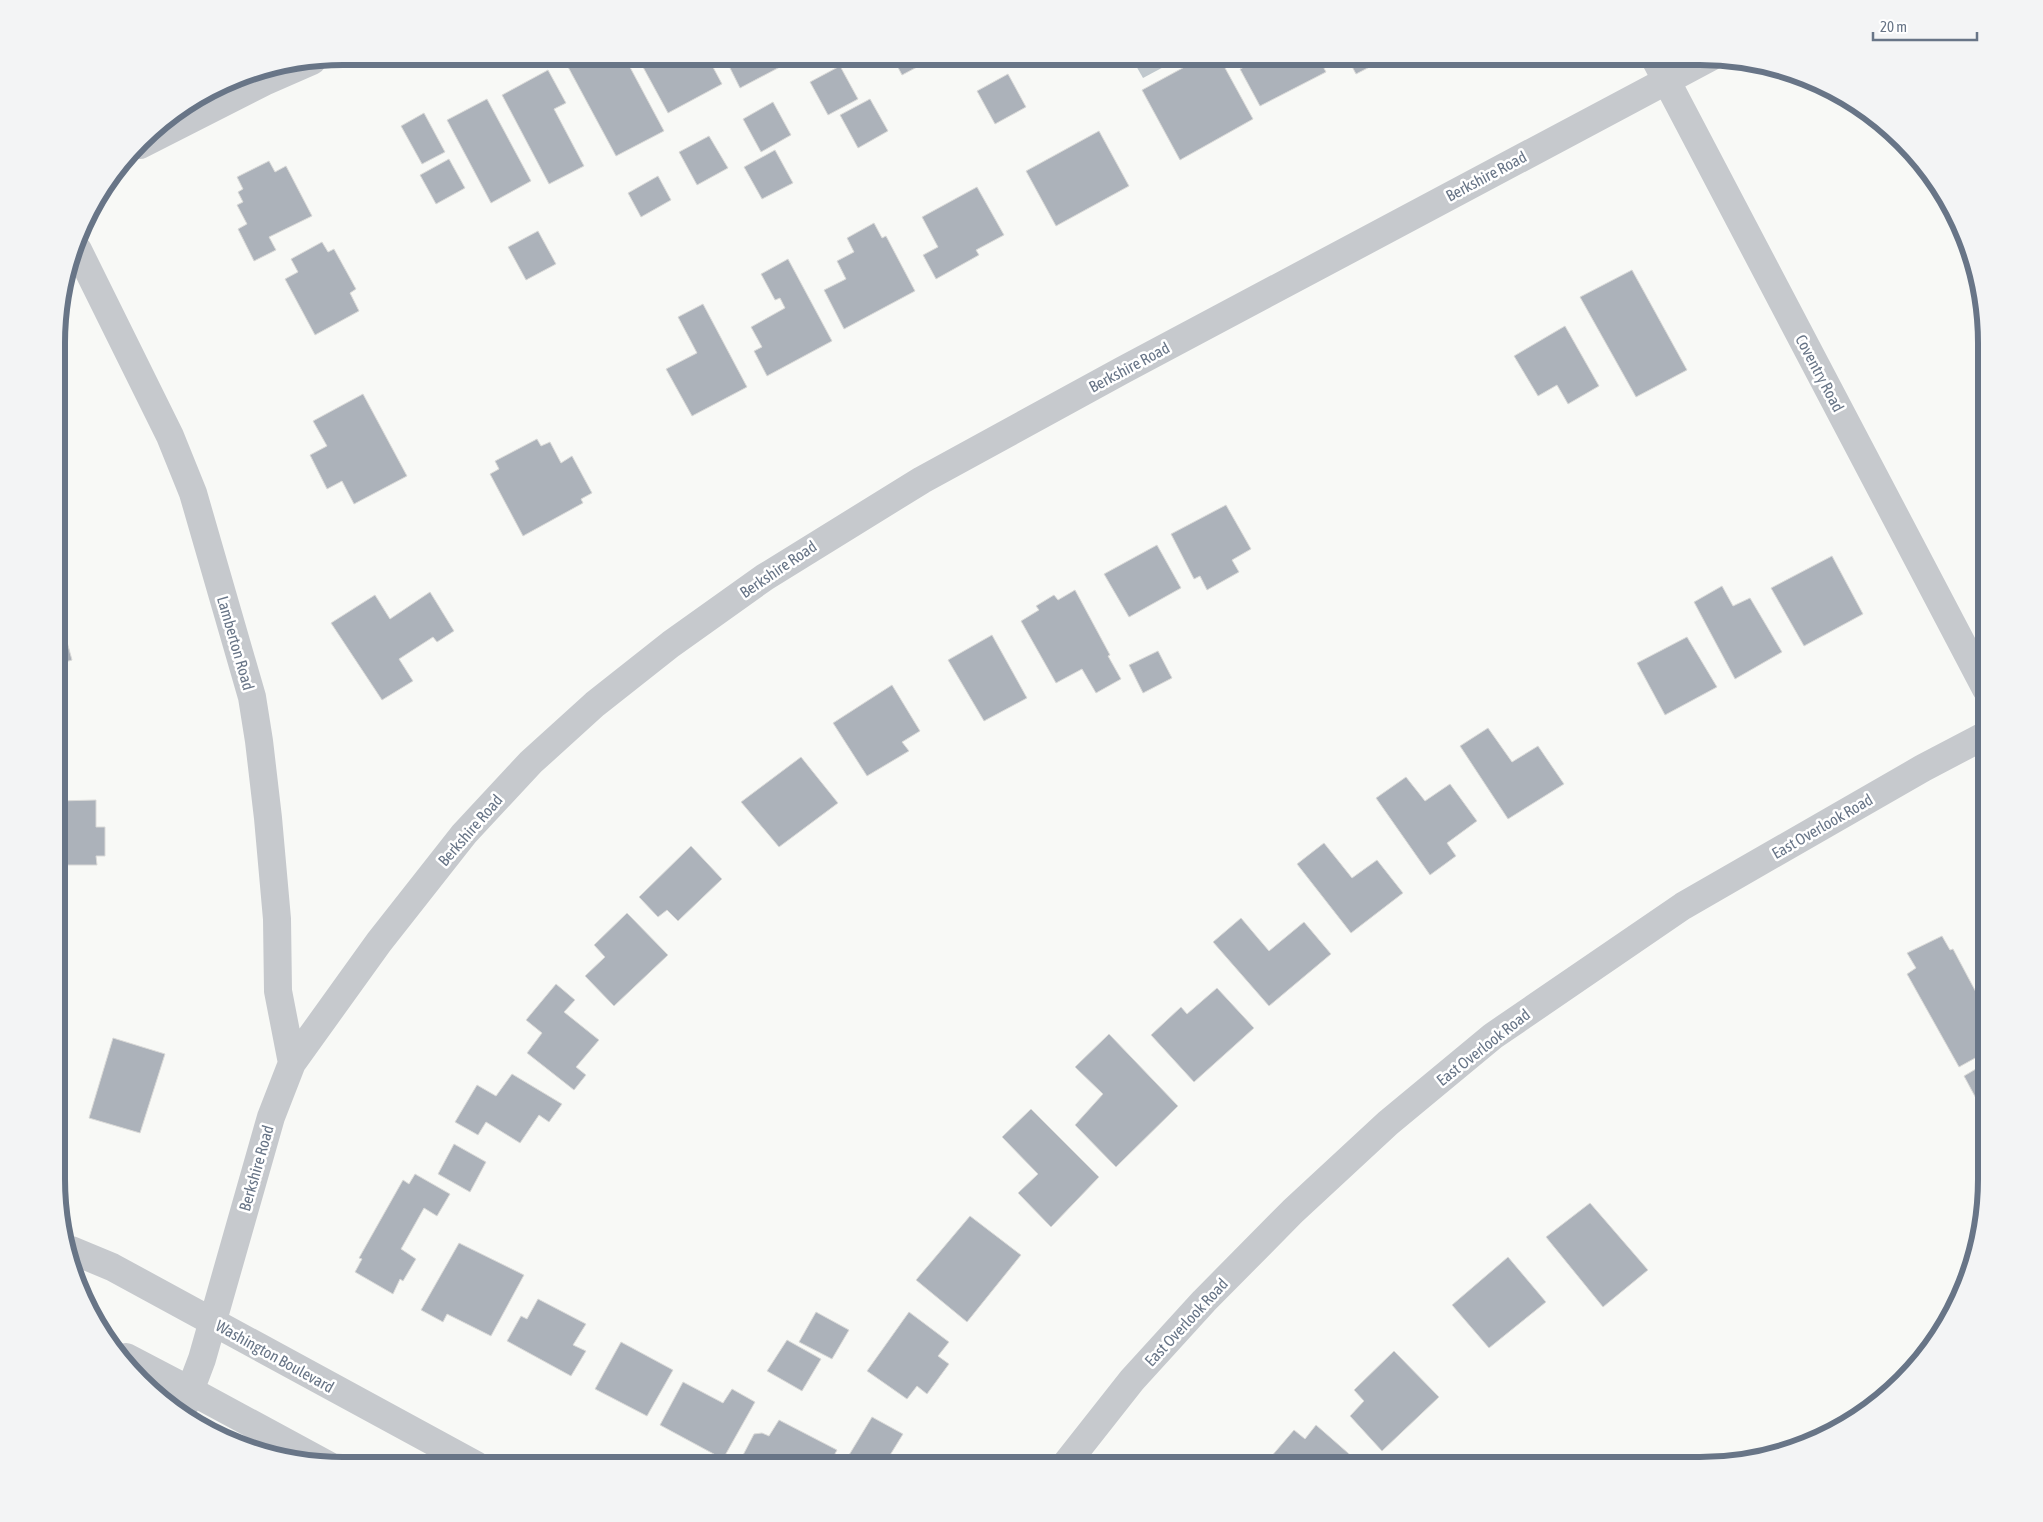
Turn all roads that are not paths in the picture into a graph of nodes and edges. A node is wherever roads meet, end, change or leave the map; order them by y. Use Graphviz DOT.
graph roads {
  1 [pos="1658,65"];
  2 [pos="1696,65"];
  3 [pos="295,69"];
  4 [pos="1667,81"];
  5 [pos="158,136"];
  6 [pos="80,254"];
  7 [pos="1978,674"];
  8 [pos="1978,739"];
  9 [pos="292,1063"];
  10 [pos="74,1251"];
  11 [pos="213,1322"];
  12 [pos="137,1365"];
  13 [pos="187,1401"];
  14 [pos="305,1455"];
  15 [pos="461,1457"];
  16 [pos="1072,1457"];
  1 -- 4 [label="street, Coventry Road"];
  2 -- 4 [label="street, Berkshire Road"];
  3 -- 5 [label="street"];
  4 -- 7 [label="street, Coventry Road"];
  4 -- 9 [label="street, Berkshire Road"];
  6 -- 9 [label="street, Lamberton Road"];
  8 -- 16 [label="street, East Overlook Road"];
  9 -- 11 [label="street, Berkshire Road"];
  10 -- 11 [label="street, Washington Boulevard"];
  11 -- 13 [label="street, Berkshire Road"];
  11 -- 15 [label="street, Washington Boulevard"];
  12 -- 13 [label="street"];
  13 -- 14 [label="street"];
}
